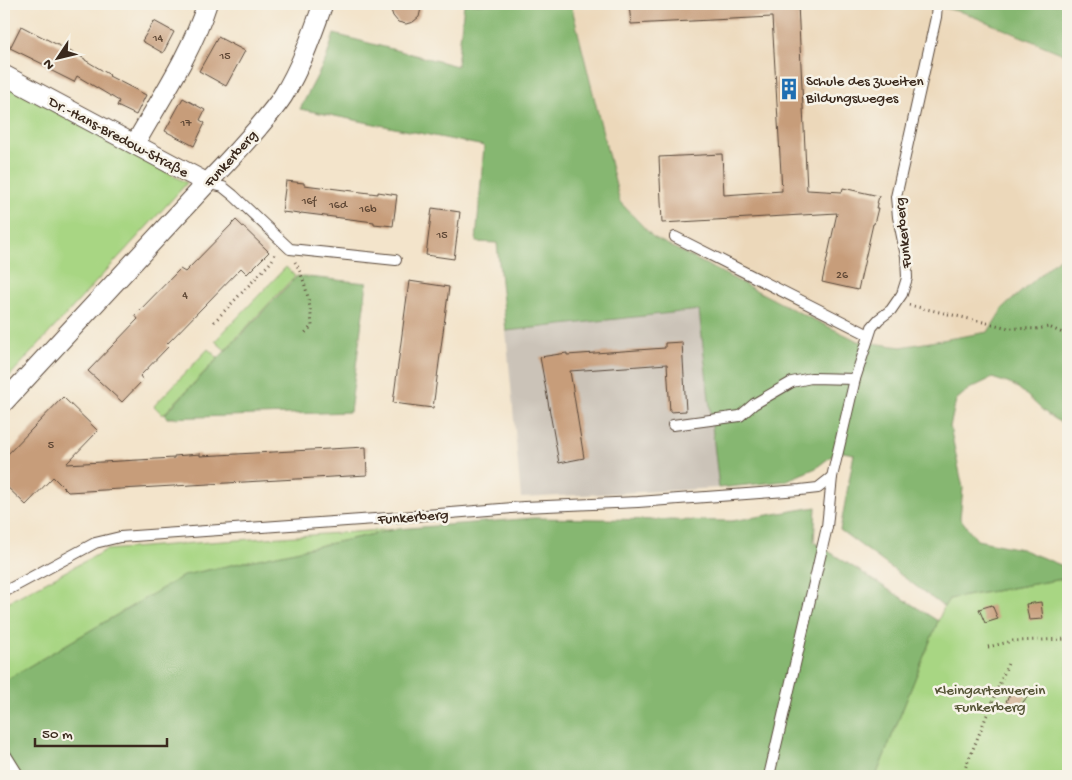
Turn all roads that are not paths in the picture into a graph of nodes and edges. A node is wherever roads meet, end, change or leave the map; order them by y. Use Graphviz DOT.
graph roads {
  1 [pos="207,4"];
  2 [pos="323,4"];
  3 [pos="937,4"];
  4 [pos="4,75"];
  5 [pos="135,144"];
  6 [pos="207,183"];
  7 [pos="675,237"];
  8 [pos="396,260"];
  9 [pos="869,335"];
  10 [pos="856,379"];
  11 [pos="4,402"];
  12 [pos="673,425"];
  13 [pos="832,478"];
  14 [pos="4,592"];
  15 [pos="4,752"];
  16 [pos="19,776"];
  17 [pos="769,776"];
  1 -- 5 [label="street"];
  2 -- 6 [label="street, Funkerberg"];
  3 -- 9 [label="lane, Funkerberg"];
  4 -- 5 [label="street, Dr.-Hans-Bredow-Straße"];
  5 -- 6 [label="street, Dr.-Hans-Bredow-Straße"];
  6 -- 8 [label="lane"];
  6 -- 11 [label="street, Funkerberg"];
  7 -- 9 [label="lane"];
  9 -- 10 [label="lane, Funkerberg"];
  10 -- 12 [label="lane"];
  10 -- 13 [label="lane, Funkerberg"];
  13 -- 14 [label="lane, Funkerberg"];
  13 -- 17 [label="lane, Funkerberg"];
  15 -- 16 [label="lane"];
}
